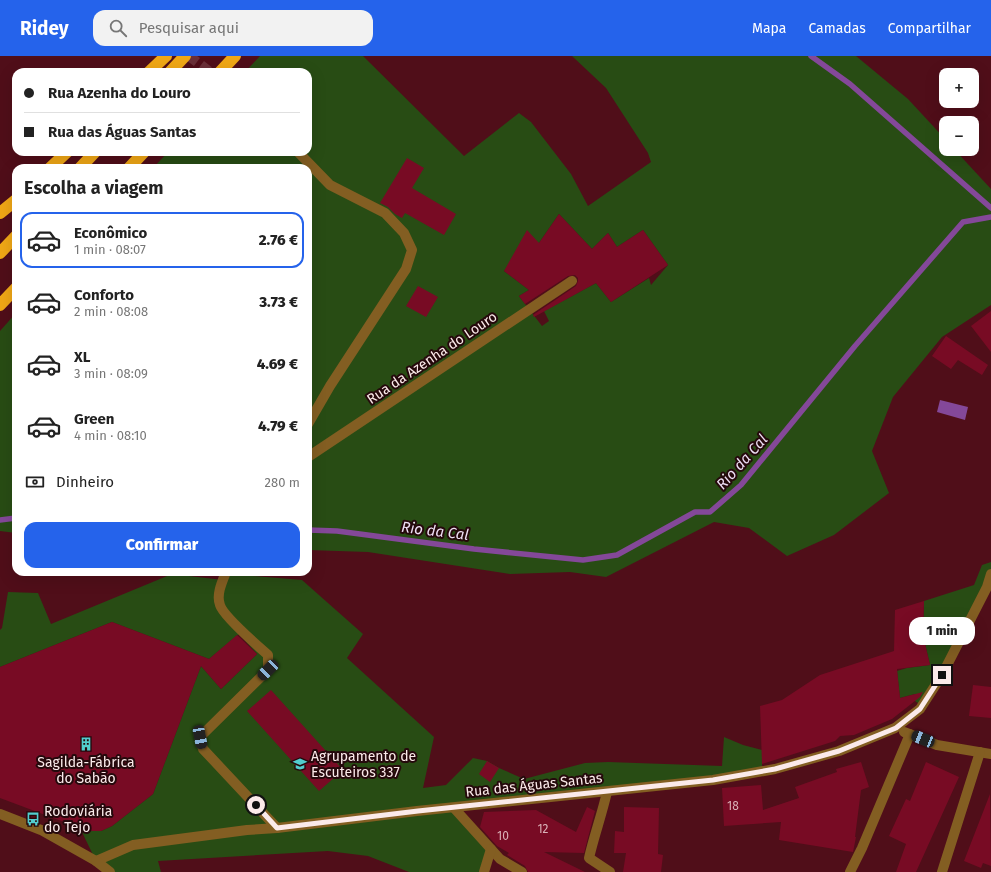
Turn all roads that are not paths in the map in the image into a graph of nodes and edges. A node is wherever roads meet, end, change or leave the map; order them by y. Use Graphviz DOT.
graph roads {
  1 [pos="166,56"];
  2 [pos="186,56"];
  3 [pos="235,56"];
  4 [pos="154,68"];
  5 [pos="174,68"];
  6 [pos="224,68"];
  7 [pos="63,156"];
  8 [pos="91,156"];
  9 [pos="140,156"];
  10 [pos="302,156"];
  11 [pos="54,164"];
  12 [pos="84,164"];
  13 [pos="133,164"];
  14 [pos="310,164"];
  15 [pos="312,166"];
  16 [pos="12,203"];
  17 [pos="0,213"];
  18 [pos="12,240"];
  19 [pos="0,253"];
  20 [pos="572,281"];
  21 [pos="12,292"];
  22 [pos="0,305"];
  23 [pos="312,417"];
  24 [pos="312,454"];
  25 [pos="991,574"];
  26 [pos="225,576"];
  27 [pos="896,728"];
  28 [pos="910,734"];
  29 [pos="980,752"];
  30 [pos="991,754"];
  31 [pos="607,792"];
  32 [pos="454,808"];
  33 [pos="0,814"];
  34 [pos="277,828"];
  35 [pos="491,849"];
  36 [pos="96,861"];
  37 [pos="110,872"];
  38 [pos="484,872"];
  39 [pos="522,872"];
  40 [pos="610,872"];
  41 [pos="850,872"];
  42 [pos="942,872"];
  1 -- 4 [label="highway"];
  2 -- 5 [label="highway"];
  3 -- 6 [label="highway"];
  7 -- 11 [label="highway"];
  8 -- 12 [label="highway"];
  9 -- 13 [label="highway"];
  10 -- 14 [label="street"];
  15 -- 23 [label="street"];
  16 -- 17 [label="highway"];
  18 -- 19 [label="highway"];
  20 -- 24 [label="street, Rua da Azenha do Louro"];
  21 -- 22 [label="highway"];
  25 -- 27 [label="street, Rua das Águas Santas"];
  26 -- 34 [label="street"];
  27 -- 28 [label="street"];
  27 -- 31 [label="street, Rua das Águas Santas"];
  28 -- 29 [label="street"];
  28 -- 41 [label="street"];
  29 -- 30 [label="street"];
  29 -- 42 [label="street"];
  31 -- 32 [label="street, Rua das Águas Santas"];
  31 -- 40 [label="street"];
  32 -- 34 [label="street, Rua das Águas Santas"];
  32 -- 35 [label="street"];
  33 -- 36 [label="street"];
  34 -- 36 [label="street, Rua das Águas Santas"];
  35 -- 38 [label="street"];
  35 -- 39 [label="street"];
  36 -- 37 [label="street"];
}
